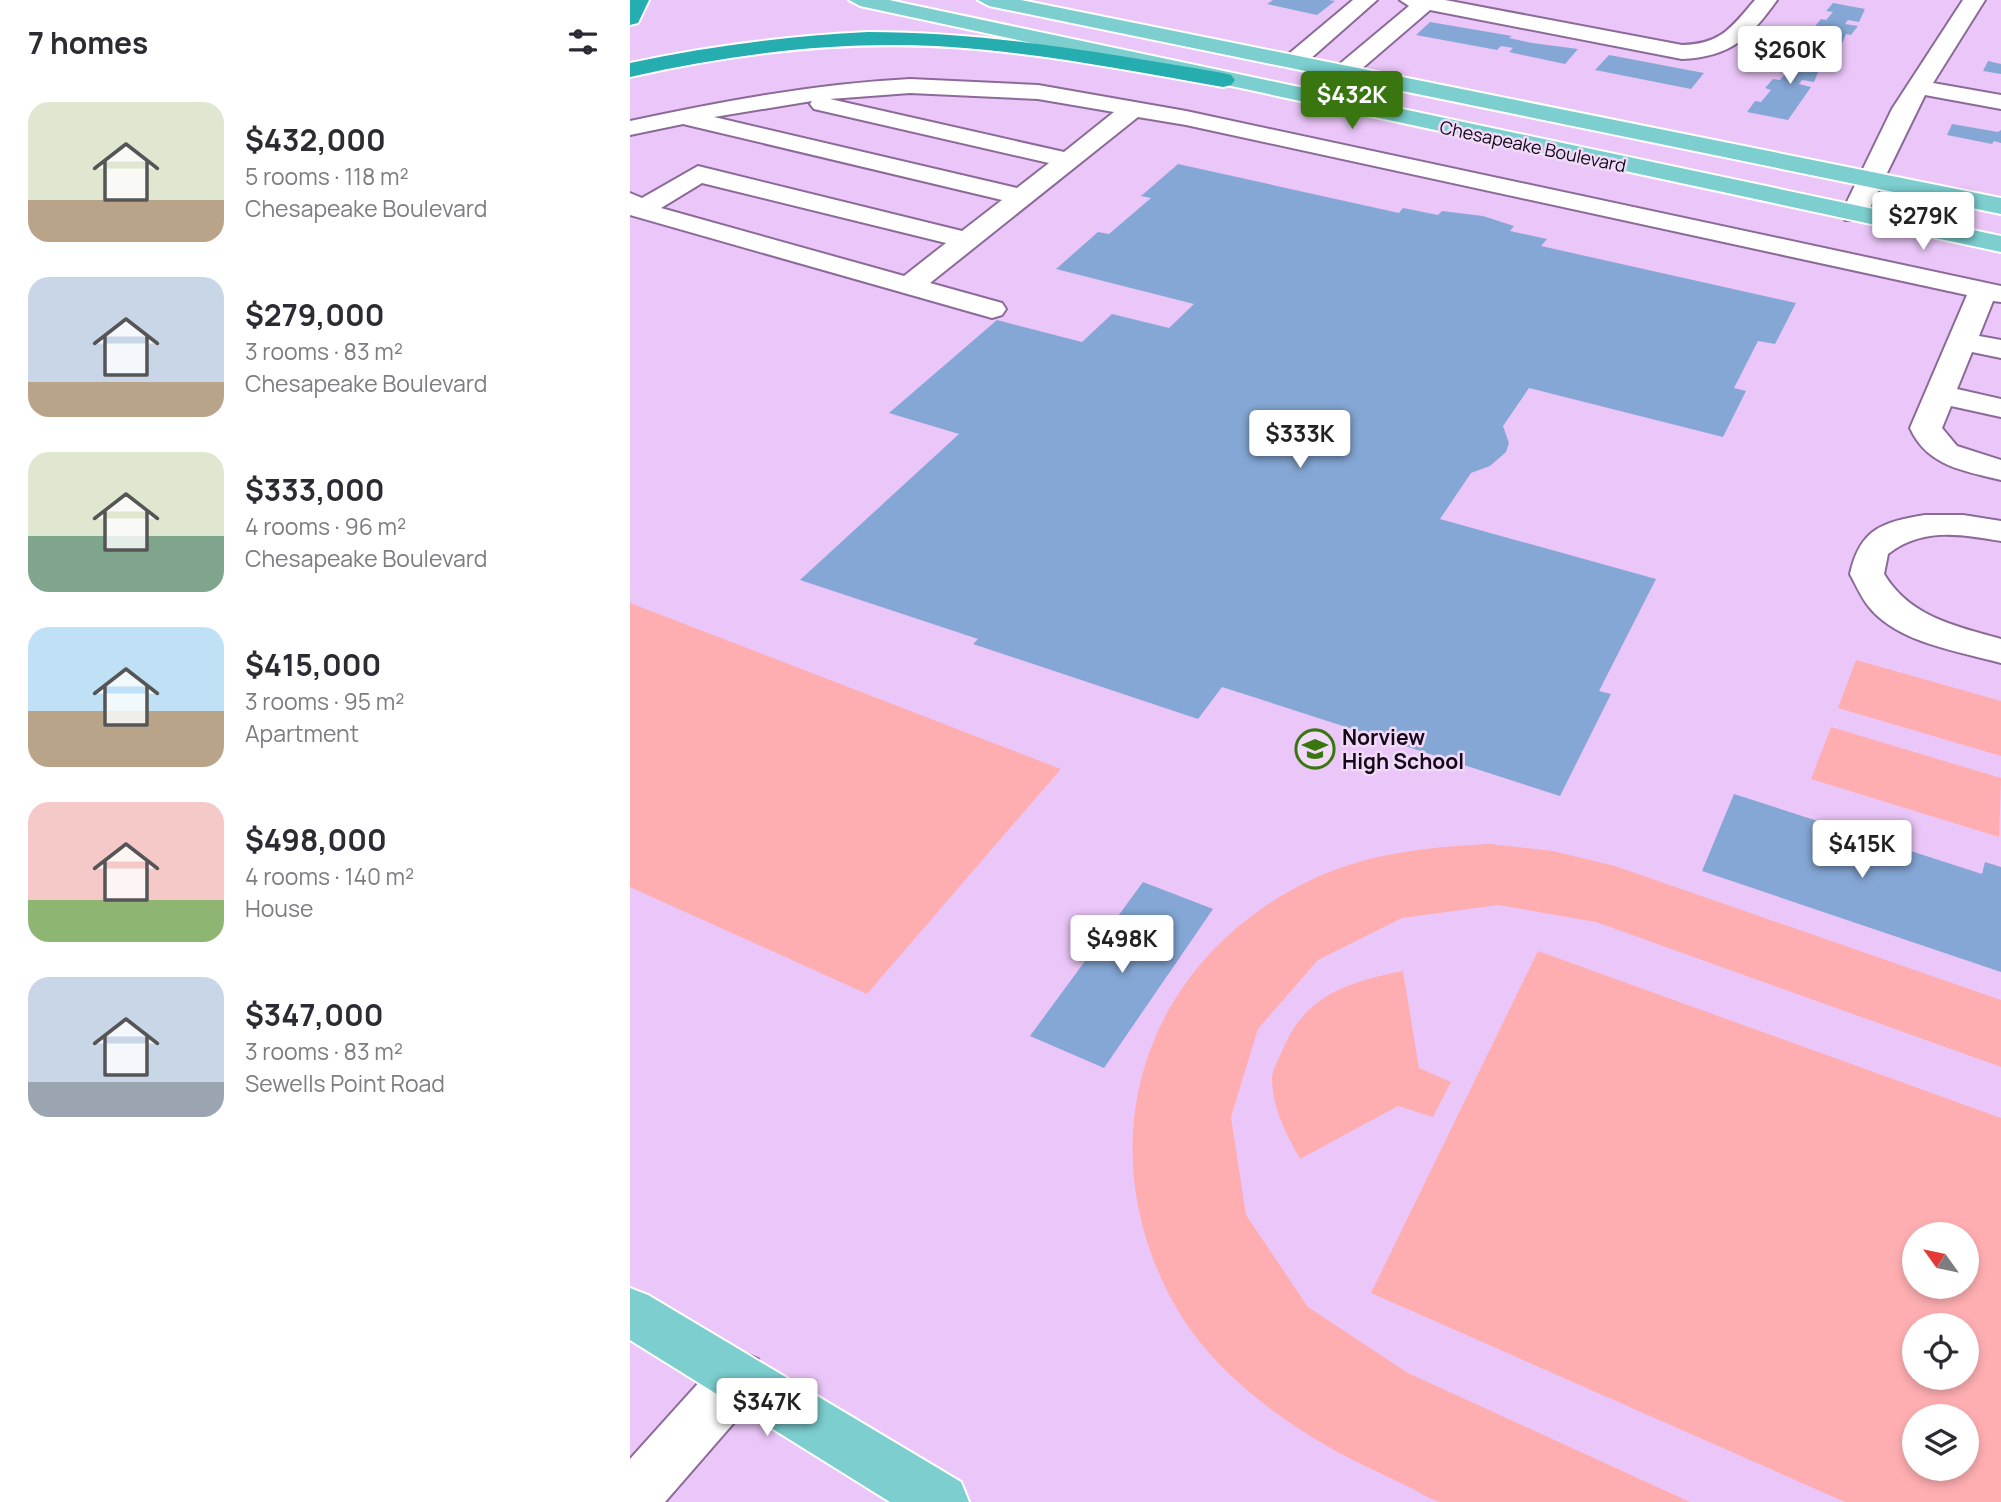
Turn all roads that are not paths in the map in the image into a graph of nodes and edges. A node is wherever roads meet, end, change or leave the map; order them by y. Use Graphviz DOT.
graph roads {
  1 [pos="638,0"];
  2 [pos="860,0"];
  3 [pos="989,0"];
  4 [pos="1366,0"];
  5 [pos="1766,0"];
  6 [pos="1974,0"];
  7 [pos="1418,1"];
  8 [pos="630,18"];
  9 [pos="1293,62"];
  10 [pos="630,71"];
  11 [pos="1344,72"];
  12 [pos="1223,80"];
  13 [pos="1918,87"];
  14 [pos="793,97"];
  15 [pos="2001,102"];
  16 [pos="1133,109"];
  17 [pos="681,117"];
  18 [pos="630,128"];
  19 [pos="1068,160"];
  20 [pos="1870,180"];
  21 [pos="1020,197"];
  22 [pos="635,206"];
  23 [pos="2001,206"];
  24 [pos="1854,214"];
  25 [pos="966,240"];
  26 [pos="2001,244"];
  27 [pos="908,286"];
  28 [pos="1992,292"];
  29 [pos="992,309"];
  30 [pos="1963,341"];
  31 [pos="2001,349"];
  32 [pos="1940,394"];
  33 [pos="2001,408"];
  34 [pos="2001,470"];
  35 [pos="2001,531"];
  36 [pos="2001,651"];
  37 [pos="630,1312"];
  38 [pos="739,1377"];
  39 [pos="630,1500"];
  40 [pos="941,1502"];
  1 -- 8 [label="highway"];
  2 -- 12 [label="main road, Chesapeake Boulevard"];
  3 -- 9 [label="main road, Chesapeake Boulevard"];
  4 -- 9 [label="street"];
  5 -- 7 [label="street"];
  6 -- 13 [label="street"];
  7 -- 11 [label="street"];
  9 -- 11 [label="main road, Chesapeake Boulevard"];
  10 -- 12 [label="highway"];
  11 -- 20 [label="main road, Chesapeake Boulevard"];
  12 -- 24 [label="main road, Chesapeake Boulevard"];
  13 -- 15 [label="street"];
  13 -- 20 [label="street"];
  14 -- 16 [label="street"];
  14 -- 17 [label="street"];
  14 -- 19 [label="street"];
  16 -- 19 [label="street"];
  16 -- 28 [label="street"];
  17 -- 18 [label="street"];
  17 -- 21 [label="street"];
  19 -- 21 [label="street"];
  20 -- 23 [label="main road, Chesapeake Boulevard"];
  20 -- 24 [label="street"];
  21 -- 25 [label="street"];
  22 -- 25 [label="street"];
  22 -- 27 [label="street"];
  24 -- 26 [label="main road, Chesapeake Boulevard"];
  25 -- 27 [label="street"];
  27 -- 29 [label="street"];
  28 -- 30 [label="street"];
  30 -- 31 [label="street"];
  30 -- 32 [label="street"];
  32 -- 33 [label="street"];
  32 -- 34 [label="street"];
  35 -- 36 [label="street"];
  37 -- 38 [label="main road"];
  38 -- 39 [label="street"];
  38 -- 40 [label="main road"];
}
